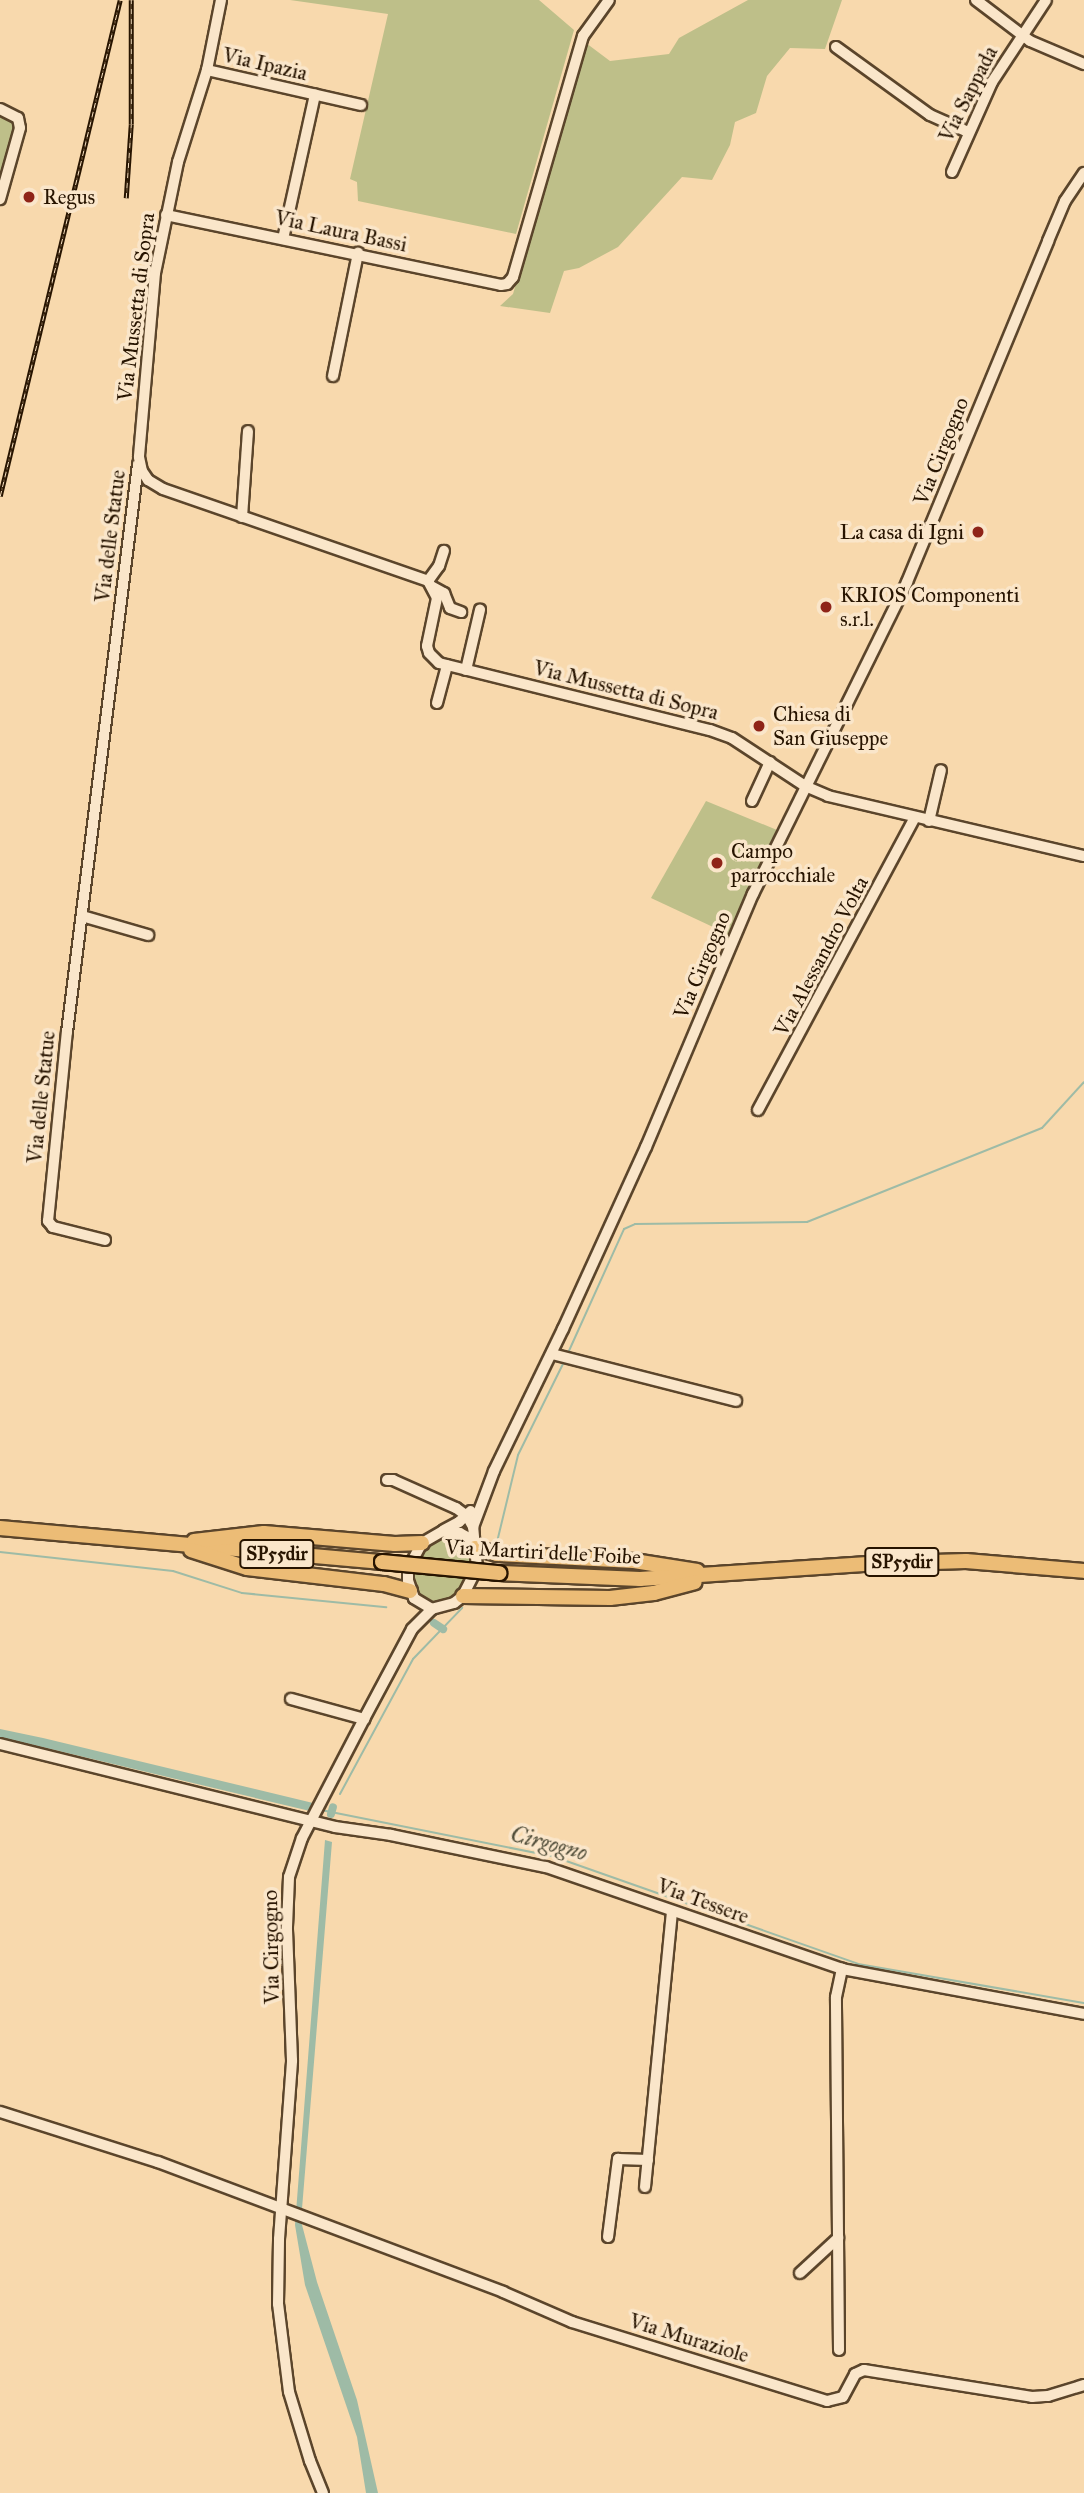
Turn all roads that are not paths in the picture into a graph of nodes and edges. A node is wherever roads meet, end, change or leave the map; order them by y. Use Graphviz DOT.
graph roads {
  1 [pos="221,0"];
  2 [pos="609,0"];
  3 [pos="975,0"];
  4 [pos="1046,0"];
  5 [pos="1021,35"];
  6 [pos="836,47"];
  7 [pos="1084,64"];
  8 [pos="207,71"];
  9 [pos="315,95"];
  10 [pos="361,105"];
  11 [pos="0,109"];
  12 [pos="968,132"];
  13 [pos="1084,163"];
  14 [pos="952,172"];
  15 [pos="1084,173"];
  16 [pos="1075,184"];
  17 [pos="0,199"];
  18 [pos="166,215"];
  19 [pos="283,239"];
  20 [pos="358,253"];
  21 [pos="333,376"];
  22 [pos="248,432"];
  23 [pos="139,457"];
  24 [pos="242,517"];
  25 [pos="444,551"];
  26 [pos="430,584"];
  27 [pos="480,610"];
  28 [pos="461,611"];
  29 [pos="447,666"];
  30 [pos="466,670"];
  31 [pos="437,703"];
  32 [pos="770,762"];
  33 [pos="942,770"];
  34 [pos="805,786"];
  35 [pos="752,801"];
  36 [pos="915,817"];
  37 [pos="929,821"];
  38 [pos="1084,856"];
  39 [pos="82,916"];
  40 [pos="148,935"];
  41 [pos="758,1110"];
  42 [pos="105,1240"];
  43 [pos="552,1354"];
  44 [pos="736,1401"];
  45 [pos="387,1480"];
  46 [pos="482,1497"];
  47 [pos="467,1516"];
  48 [pos="474,1527"];
  49 [pos="0,1528"];
  50 [pos="443,1531"];
  51 [pos="173,1543"];
  52 [pos="422,1543"];
  53 [pos="475,1548"];
  54 [pos="1084,1571"];
  55 [pos="720,1574"];
  56 [pos="412,1595"];
  57 [pos="463,1596"];
  58 [pos="432,1608"];
  59 [pos="412,1629"];
  60 [pos="291,1699"];
  61 [pos="364,1719"];
  62 [pos="0,1744"];
  63 [pos="311,1821"];
  64 [pos="672,1911"];
  65 [pos="842,1969"];
  66 [pos="1084,2014"];
  67 [pos="0,2112"];
  68 [pos="648,2160"];
  69 [pos="645,2187"];
  70 [pos="286,2212"];
  71 [pos="608,2237"];
  72 [pos="838,2238"];
  73 [pos="800,2273"];
  74 [pos="839,2350"];
  75 [pos="1084,2385"];
  76 [pos="323,2493"];
  1 -- 8 [label="street, Via Mussetta di Sopra"];
  2 -- 20 [label="street, Via Laura Bassi"];
  3 -- 5 [label="street"];
  4 -- 5 [label="street, Via Sappada"];
  5 -- 7 [label="street"];
  5 -- 12 [label="street, Via Sappada"];
  6 -- 12 [label="street"];
  8 -- 9 [label="street, Via Ipazia"];
  8 -- 18 [label="street, Via Mussetta di Sopra"];
  9 -- 10 [label="street, Via Ipazia"];
  9 -- 19 [label="street, Via Ipazia"];
  11 -- 17 [label="street"];
  12 -- 14 [label="street, Via Sappada"];
  13 -- 16 [label="street"];
  15 -- 16 [label="street, Via Cirgogno"];
  16 -- 34 [label="street, Via Cirgogno"];
  18 -- 19 [label="street, Via Laura Bassi"];
  18 -- 23 [label="street, Via Mussetta di Sopra"];
  19 -- 20 [label="street, Via Laura Bassi"];
  20 -- 21 [label="street"];
  22 -- 24 [label="street"];
  23 -- 24 [label="street"];
  23 -- 39 [label="street, Via delle Statue"];
  24 -- 26 [label="street"];
  25 -- 26 [label="street"];
  26 -- 28 [label="street"];
  26 -- 29 [label="street"];
  27 -- 30 [label="street"];
  29 -- 30 [label="street, Via Mussetta di Sopra"];
  29 -- 31 [label="street"];
  30 -- 32 [label="street, Via Mussetta di Sopra"];
  32 -- 34 [label="street, Via Mussetta di Sopra"];
  32 -- 35 [label="street"];
  33 -- 37 [label="street"];
  34 -- 36 [label="street, Via Mussetta di Sopra"];
  34 -- 43 [label="street, Via Cirgogno"];
  36 -- 37 [label="street, Via Mussetta di Sopra"];
  36 -- 41 [label="street, Via Alessandro Volta"];
  37 -- 38 [label="street, Via Mussetta di Sopra"];
  39 -- 40 [label="street"];
  39 -- 42 [label="street, Via delle Statue"];
  43 -- 44 [label="street"];
  43 -- 46 [label="street, Via Cirgogno"];
  45 -- 47 [label="street, Via Cirgogno"];
  46 -- 47 [label="street, Via Cirgogno"];
  46 -- 48 [label="street, Via Cirgogno"];
  47 -- 48 [label="street, Via Cirgogno"];
  47 -- 50 [label="street, Via Cirgogno"];
  48 -- 53 [label="street, Via Cirgogno"];
  49 -- 51 [label="highway, Via Martiri delle Foibe / SP55dir"];
  50 -- 52 [label="street"];
  50 -- 53 [label="street"];
  51 -- 52 [label="highway"];
  51 -- 55 [label="highway, Via Martiri delle Foibe / SP55dir, bridge"];
  51 -- 56 [label="highway"];
  52 -- 56 [label="street"];
  53 -- 55 [label="highway"];
  53 -- 57 [label="street"];
  54 -- 55 [label="highway, Via Martiri delle Foibe / SP55dir"];
  55 -- 57 [label="highway"];
  56 -- 58 [label="street"];
  56 -- 59 [label="street, Via Cirgogno"];
  57 -- 58 [label="street"];
  58 -- 59 [label="street, Via Cirgogno"];
  59 -- 61 [label="street, Via Cirgogno"];
  60 -- 61 [label="street"];
  61 -- 63 [label="street, Via Cirgogno"];
  62 -- 63 [label="street, Via Tessere"];
  63 -- 64 [label="street, Via Tessere"];
  63 -- 70 [label="street, Via Cirgogno"];
  64 -- 65 [label="street, Via Tessere"];
  64 -- 68 [label="street"];
  65 -- 66 [label="street, Via Tessere"];
  65 -- 72 [label="street"];
  67 -- 70 [label="street"];
  68 -- 69 [label="street"];
  68 -- 71 [label="street"];
  70 -- 75 [label="street, Via Muraziole"];
  70 -- 76 [label="street, Via Cirgogno"];
  72 -- 73 [label="street"];
  72 -- 74 [label="street"];
}
